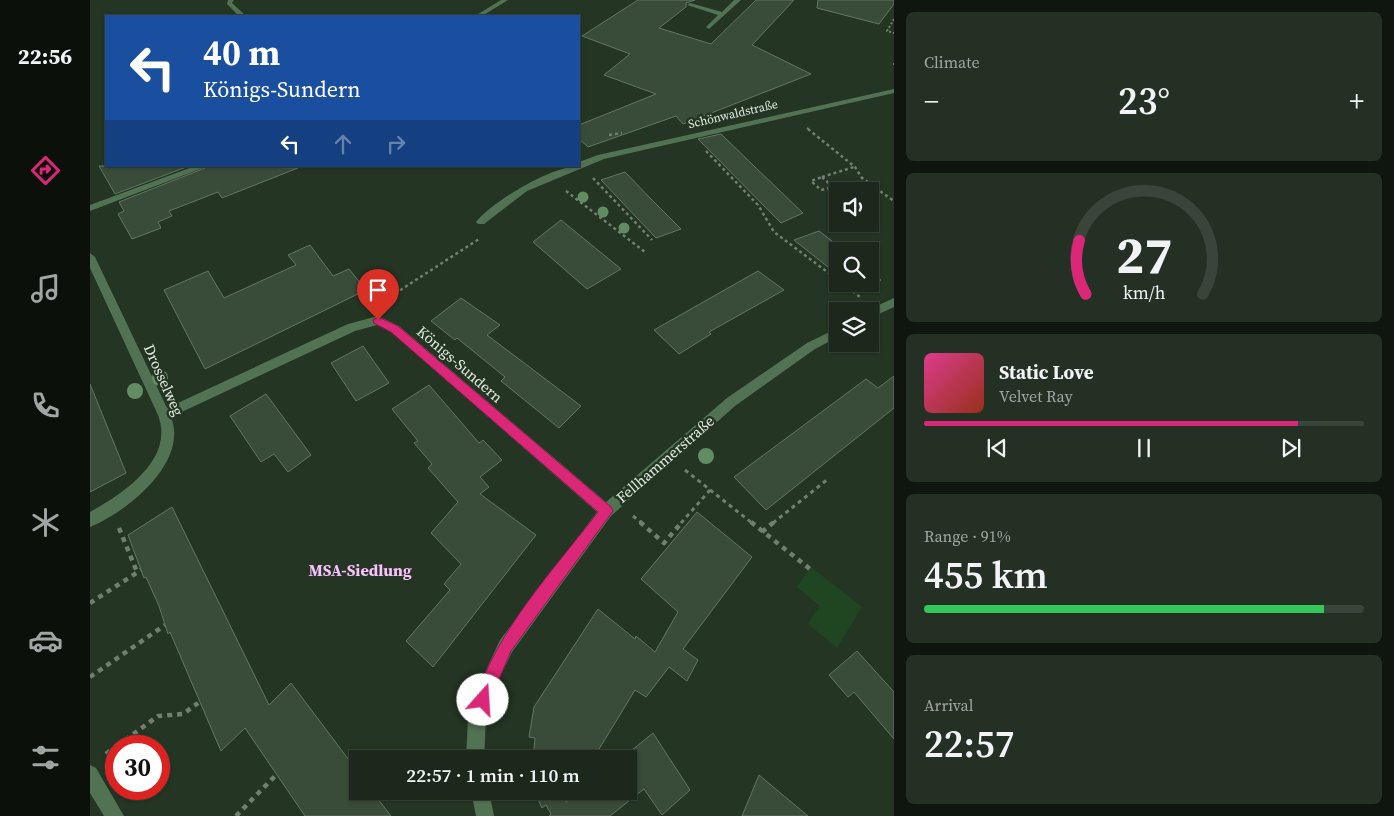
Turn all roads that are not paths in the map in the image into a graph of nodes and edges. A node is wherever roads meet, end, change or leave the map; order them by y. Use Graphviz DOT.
graph roads {
  1 [pos="231,0"];
  2 [pos="505,0"];
  3 [pos="738,0"];
  4 [pos="690,5"];
  5 [pos="722,14"];
  6 [pos="242,15"];
  7 [pos="480,15"];
  8 [pos="709,27"];
  9 [pos="894,91"];
  10 [pos="580,165"];
  11 [pos="201,167"];
  12 [pos="576,167"];
  13 [pos="90,208"];
  14 [pos="483,220"];
  15 [pos="90,257"];
  16 [pos="894,302"];
  17 [pos="879,310"];
  18 [pos="829,337"];
  19 [pos="164,415"];
  20 [pos="606,511"];
  21 [pos="90,520"];
  22 [pos="475,750"];
  23 [pos="90,774"];
  24 [pos="482,800"];
  25 [pos="115,816"];
  26 [pos="485,816"];
  1 -- 6 [label="street"];
  2 -- 7 [label="street"];
  3 -- 5 [label="street"];
  4 -- 5 [label="street"];
  5 -- 8 [label="street"];
  9 -- 10 [label="street, Schönwaldstraße"];
  11 -- 13 [label="street"];
  12 -- 14 [label="street, Schönwaldstraße"];
  15 -- 19 [label="street, Drosselweg"];
  16 -- 17 [label="street"];
  18 -- 20 [label="street, Fellhammerstraße"];
  19 -- 20 [label="street, Königs-Sundern"];
  19 -- 21 [label="street, Drosselweg"];
  20 -- 22 [label="street, Fellhammerstraße"];
  23 -- 25 [label="street"];
  24 -- 26 [label="street"];
}
